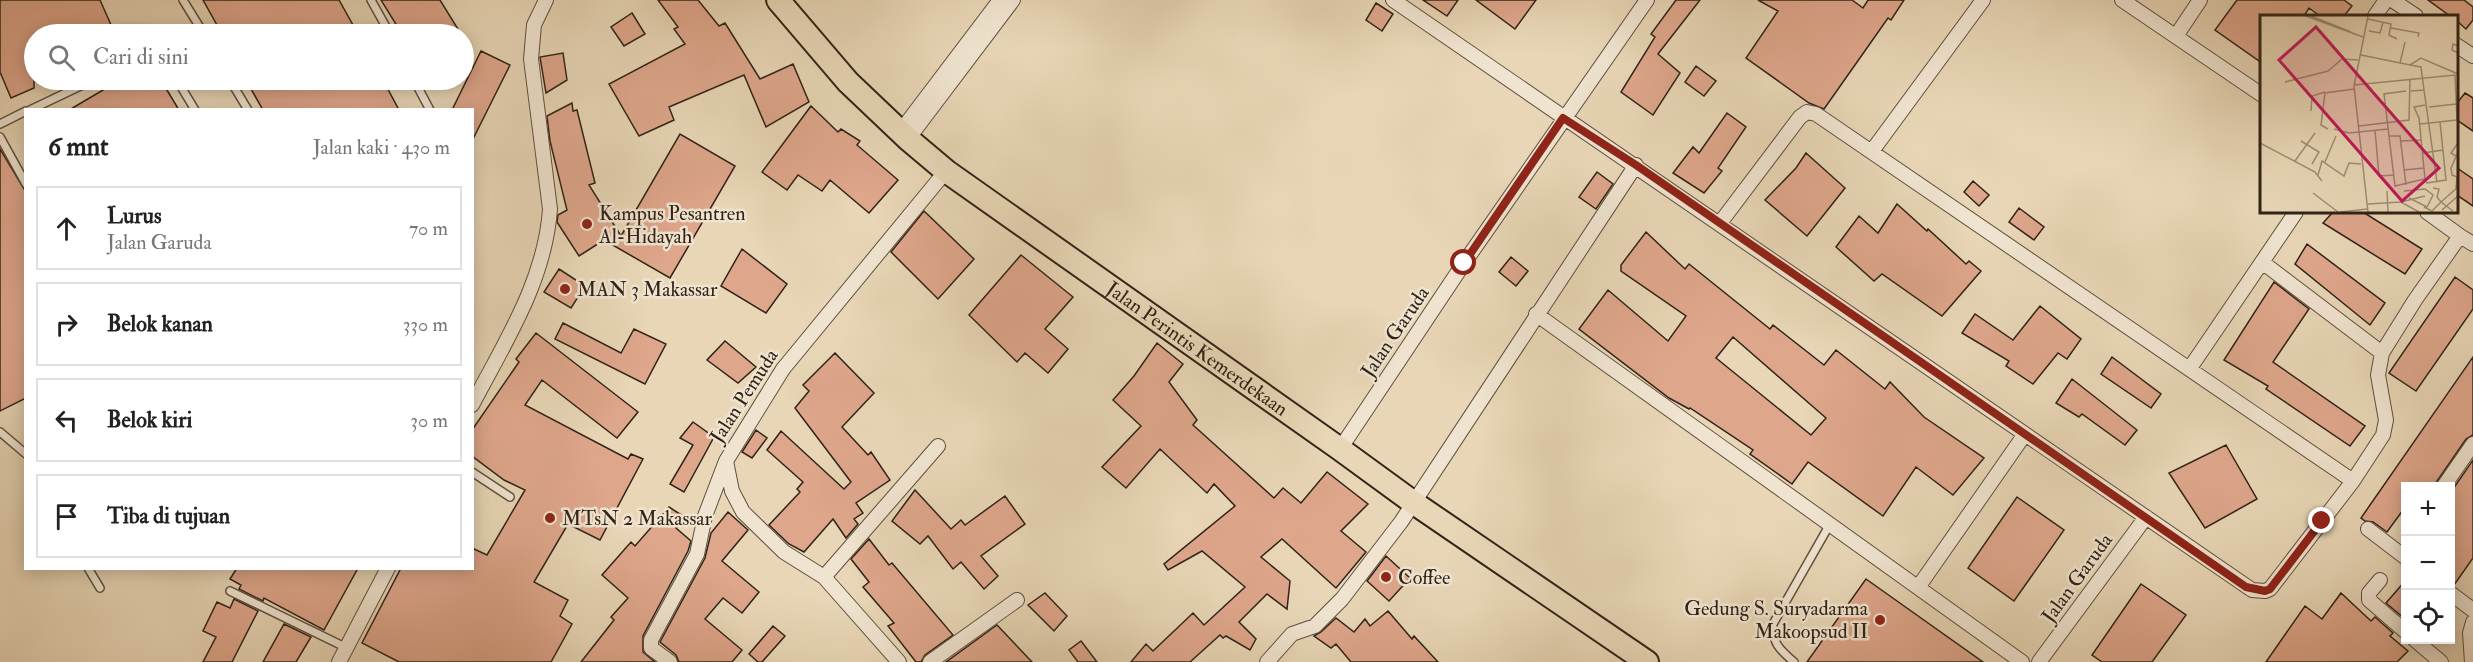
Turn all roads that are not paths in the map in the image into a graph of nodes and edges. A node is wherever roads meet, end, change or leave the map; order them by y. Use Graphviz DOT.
graph roads {
  1 [pos="183,0"];
  2 [pos="371,0"];
  3 [pos="546,0"];
  4 [pos="778,0"];
  5 [pos="1000,0"];
  6 [pos="1013,0"];
  7 [pos="1393,0"];
  8 [pos="1647,0"];
  9 [pos="1983,0"];
  10 [pos="2122,0"];
  11 [pos="2200,0"];
  12 [pos="2386,0"];
  13 [pos="2392,0"];
  14 [pos="2375,15"];
  15 [pos="2414,15"];
  16 [pos="198,24"];
  17 [pos="384,24"];
  18 [pos="2176,36"];
  19 [pos="72,90"];
  20 [pos="183,90"];
  21 [pos="236,90"];
  22 [pos="419,90"];
  23 [pos="2260,94"];
  24 [pos="34,108"];
  25 [pos="194,108"];
  26 [pos="247,108"];
  27 [pos="429,108"];
  28 [pos="24,112"];
  29 [pos="1563,118"];
  30 [pos="0,124"];
  31 [pos="904,136"];
  32 [pos="0,137"];
  33 [pos="1872,151"];
  34 [pos="1636,165"];
  35 [pos="946,171"];
  36 [pos="24,179"];
  37 [pos="2295,213"];
  38 [pos="2428,213"];
  39 [pos="1720,223"];
  40 [pos="2460,236"];
  41 [pos="2473,244"];
  42 [pos="2262,262"];
  43 [pos="1536,314"];
  44 [pos="2382,353"];
  45 [pos="2190,368"];
  46 [pos="474,401"];
  47 [pos="0,432"];
  48 [pos="2025,434"];
  49 [pos="2473,444"];
  50 [pos="938,446"];
  51 [pos="1340,448"];
  52 [pos="24,452"];
  53 [pos="726,460"];
  54 [pos="474,473"];
  55 [pos="2353,481"];
  56 [pos="2447,482"];
  57 [pos="510,497"];
  58 [pos="1414,503"];
  59 [pos="2146,517"];
  60 [pos="1830,524"];
  61 [pos="2368,530"];
  62 [pos="2401,550"];
  63 [pos="89,570"];
  64 [pos="387,570"];
  65 [pos="824,577"];
  66 [pos="2380,580"];
  67 [pos="1919,586"];
  68 [pos="100,588"];
  69 [pos="230,591"];
  70 [pos="2455,596"];
  71 [pos="1017,600"];
  72 [pos="2473,610"];
  73 [pos="2473,622"];
  74 [pos="2401,628"];
  75 [pos="2421,644"];
  76 [pos="347,648"];
  77 [pos="339,662"];
  78 [pos="670,662"];
  79 [pos="899,662"];
  80 [pos="930,662"];
  81 [pos="1267,662"];
  82 [pos="1647,662"];
  83 [pos="1794,662"];
  84 [pos="2022,662"];
  85 [pos="2039,662"];
  86 [pos="2441,662"];
  87 [pos="2472,662"];
  1 -- 16 [label="lane"];
  2 -- 17 [label="lane"];
  3 -- 46 [label="street"];
  4 -- 31 [label="highway, Jalan Perintis Kemerdekaan"];
  5 -- 31 [label="street"];
  6 -- 31 [label="street"];
  7 -- 29 [label="street"];
  8 -- 29 [label="street, Jalan Garuda"];
  9 -- 33 [label="street"];
  10 -- 18 [label="street"];
  11 -- 18 [label="street"];
  12 -- 14 [label="street"];
  13 -- 15 [label="street"];
  18 -- 23 [label="street"];
  19 -- 24 [label="lane"];
  20 -- 25 [label="lane"];
  21 -- 26 [label="lane"];
  22 -- 27 [label="lane"];
  28 -- 30 [label="lane"];
  29 -- 34 [label="street"];
  29 -- 51 [label="street, Jalan Garuda"];
  31 -- 35 [label="highway, Jalan Perintis Kemerdekaan"];
  32 -- 36 [label="lane"];
  33 -- 39 [label="street"];
  33 -- 45 [label="street"];
  34 -- 39 [label="street"];
  34 -- 43 [label="street"];
  35 -- 51 [label="highway, Jalan Perintis Kemerdekaan"];
  35 -- 53 [label="street, Jalan Pemuda"];
  37 -- 42 [label="street"];
  38 -- 40 [label="street"];
  39 -- 48 [label="street"];
  40 -- 41 [label="street"];
  40 -- 44 [label="street"];
  42 -- 44 [label="street"];
  42 -- 45 [label="street"];
  43 -- 58 [label="street"];
  43 -- 60 [label="street"];
  44 -- 55 [label="street"];
  45 -- 55 [label="street"];
  47 -- 52 [label="lane"];
  48 -- 59 [label="street"];
  48 -- 67 [label="street"];
  49 -- 56 [label="street"];
  50 -- 65 [label="street"];
  51 -- 58 [label="highway, Jalan Perintis Kemerdekaan"];
  53 -- 65 [label="street, Jalan Pemuda"];
  53 -- 78 [label="street"];
  54 -- 57 [label="lane"];
  55 -- 59 [label="street"];
  58 -- 81 [label="street"];
  58 -- 82 [label="highway, Jalan Perintis Kemerdekaan"];
  59 -- 85 [label="street, Jalan Garuda"];
  60 -- 67 [label="street"];
  60 -- 83 [label="lane"];
  61 -- 62 [label="street"];
  63 -- 68 [label="lane"];
  64 -- 76 [label="street"];
  65 -- 79 [label="street, Jalan Pemuda"];
  66 -- 74 [label="street"];
  67 -- 84 [label="street"];
  69 -- 76 [label="lane"];
  70 -- 72 [label="street"];
  71 -- 80 [label="street"];
  73 -- 87 [label="street"];
  75 -- 86 [label="street"];
  76 -- 77 [label="street"];
}
